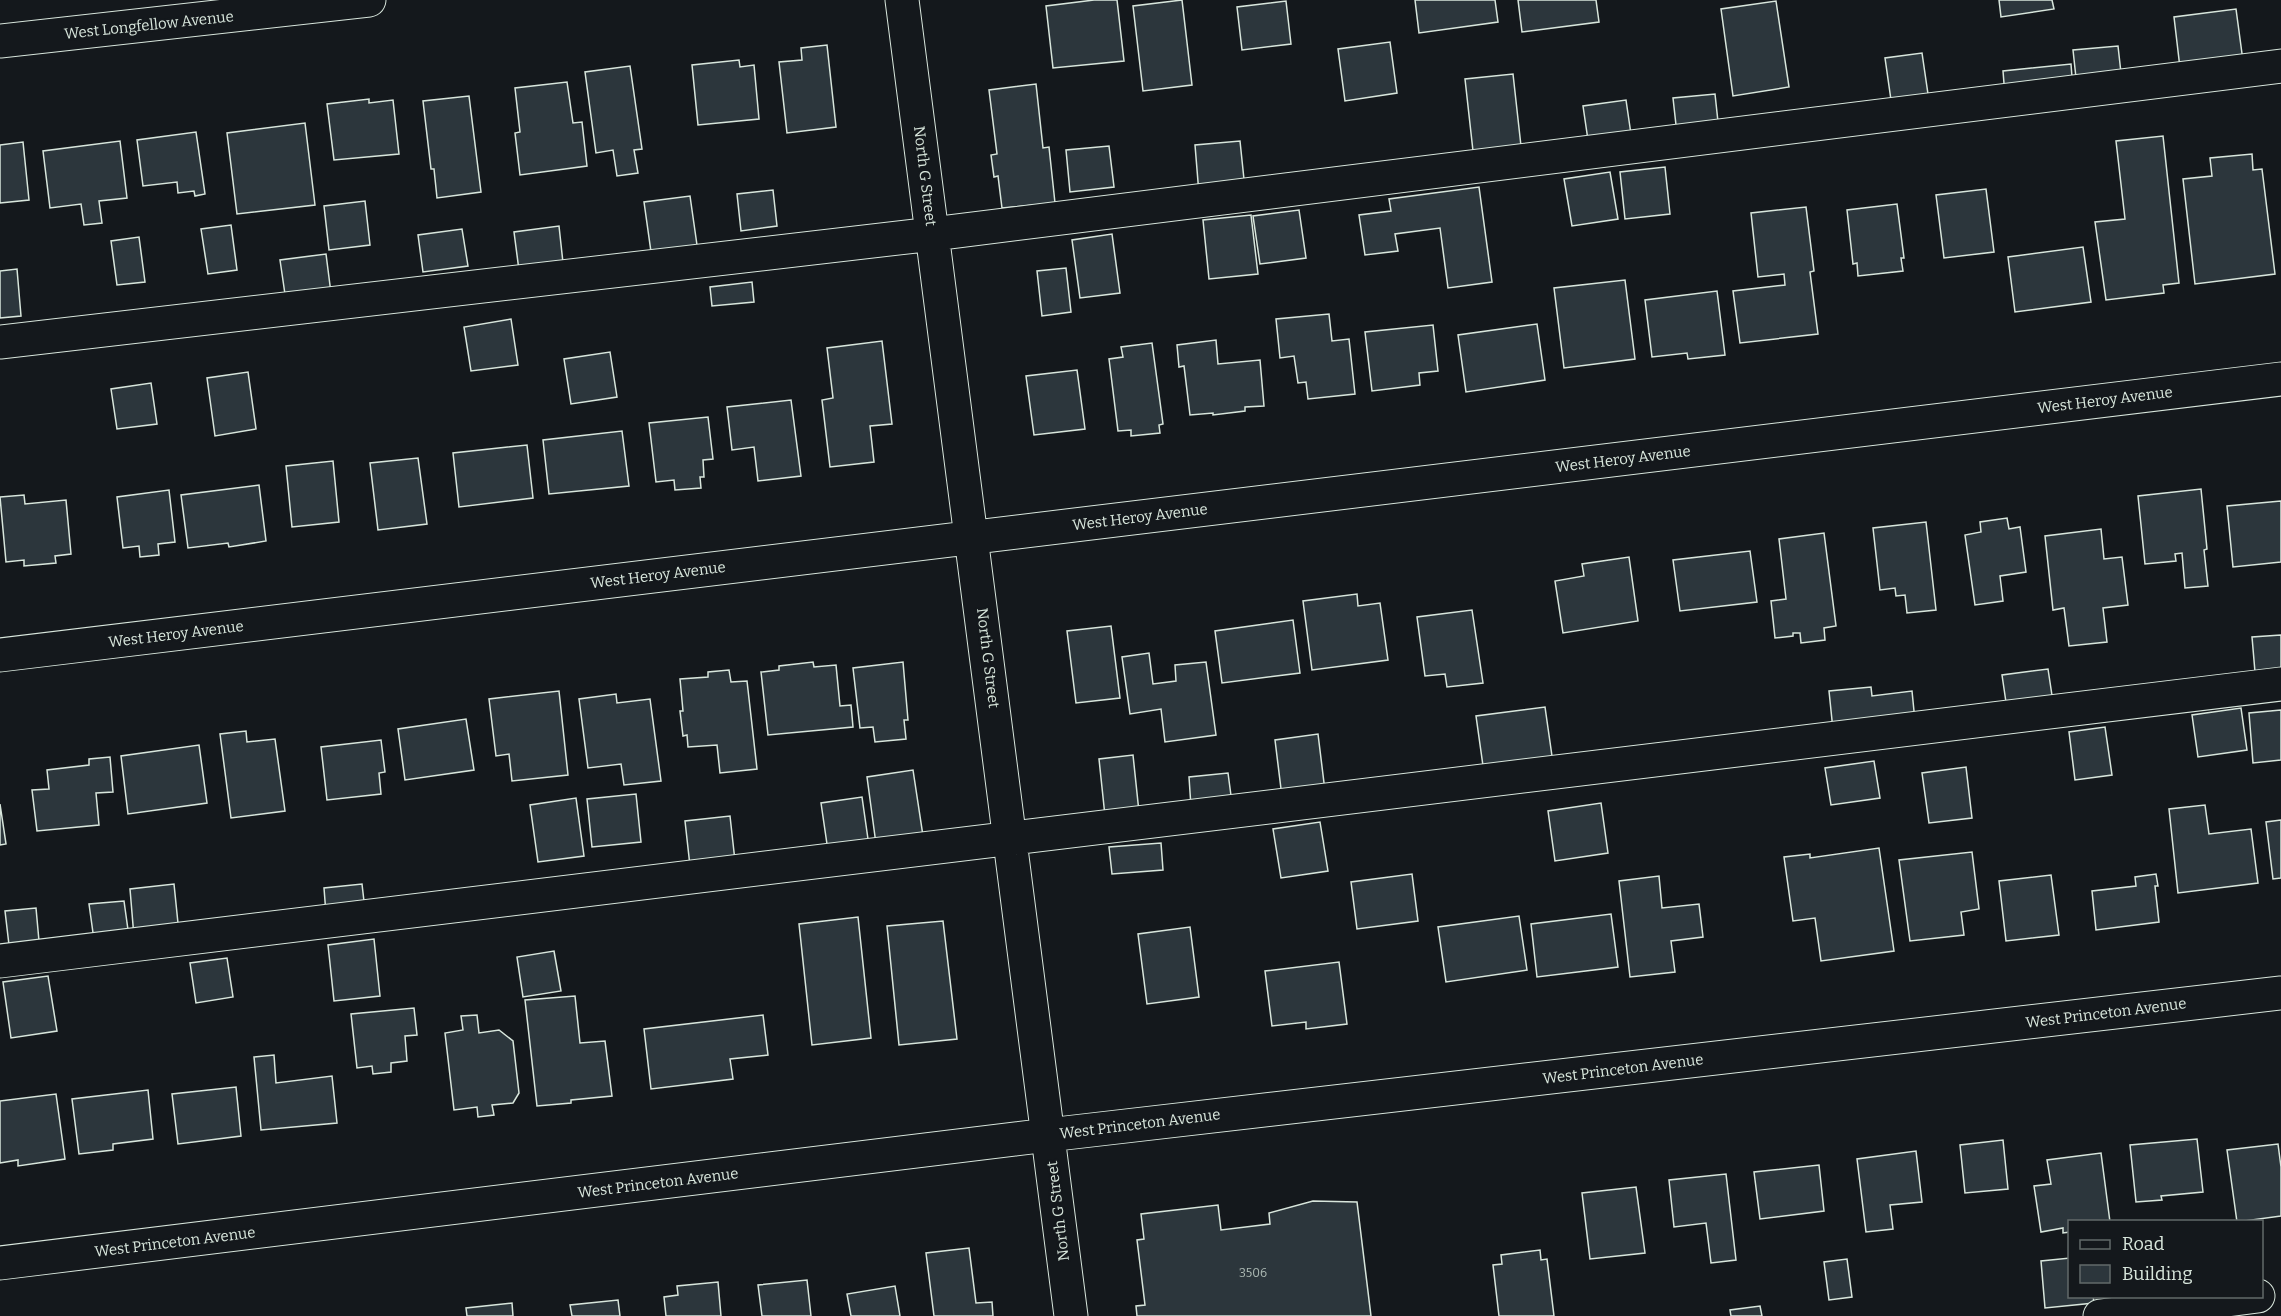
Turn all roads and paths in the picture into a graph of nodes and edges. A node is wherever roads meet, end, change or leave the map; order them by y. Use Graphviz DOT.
graph roads {
  1 [pos="369,0"];
  2 [pos="902,0"];
  3 [pos="0,41"];
  4 [pos="2281,66"];
  5 [pos="933,234"];
  6 [pos="0,342"];
  7 [pos="2281,379"];
  8 [pos="972,537"];
  9 [pos="0,655"];
  10 [pos="2281,684"];
  11 [pos="1011,839"];
  12 [pos="0,961"];
  13 [pos="2281,993"];
  14 [pos="1048,1135"];
  15 [pos="0,1263"];
  16 [pos="2281,1294"];
  17 [pos="2263,1296"];
  18 [pos="2244,1298"];
  19 [pos="1071,1316"];
  20 [pos="2100,1316"];
  1 -- 3 [label="street, West Longfellow Avenue"];
  2 -- 5 [label="street, North G Street"];
  4 -- 5 [label="street"];
  5 -- 6 [label="street"];
  5 -- 8 [label="street, North G Street"];
  7 -- 8 [label="street, West Heroy Avenue"];
  8 -- 9 [label="street, West Heroy Avenue"];
  8 -- 11 [label="street, North G Street"];
  10 -- 11 [label="street"];
  11 -- 12 [label="street"];
  11 -- 14 [label="street, North G Street"];
  13 -- 14 [label="street, West Princeton Avenue"];
  14 -- 15 [label="street, West Princeton Avenue"];
  14 -- 19 [label="street, North G Street"];
  16 -- 17 [label="street"];
  18 -- 20 [label="street"];
}
